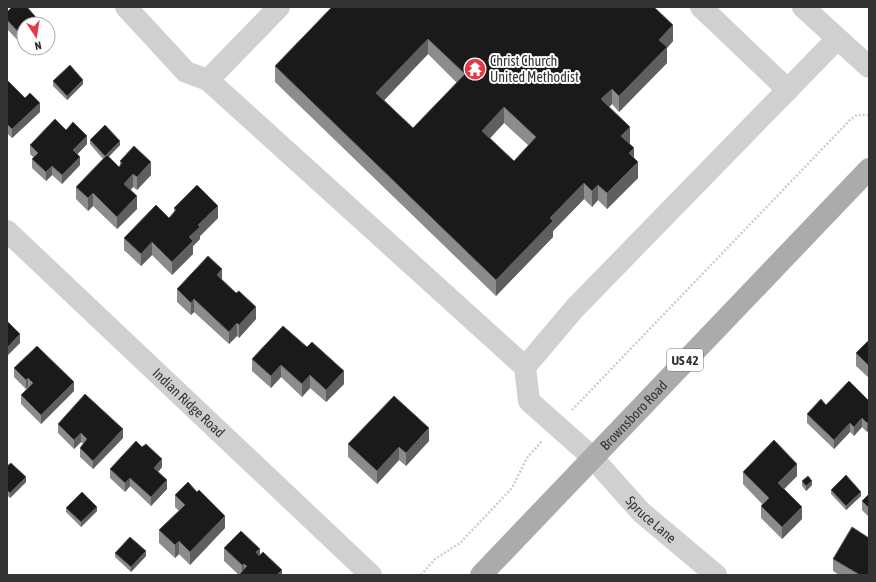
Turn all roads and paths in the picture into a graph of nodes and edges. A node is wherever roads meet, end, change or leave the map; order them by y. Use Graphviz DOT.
graph roads {
  1 [pos="126,7"];
  2 [pos="279,7"];
  3 [pos="701,7"];
  4 [pos="803,7"];
  5 [pos="837,39"];
  6 [pos="869,67"];
  7 [pos="208,80"];
  8 [pos="788,90"];
  9 [pos="869,115"];
  10 [pos="869,169"];
  11 [pos="7,231"];
  12 [pos="525,367"];
  13 [pos="557,426"];
  14 [pos="592,457"];
  15 [pos="371,575"];
  16 [pos="420,575"];
  17 [pos="481,575"];
  18 [pos="716,575"];
  1 -- 7 [label="street"];
  2 -- 7 [label="street"];
  3 -- 8 [label="street"];
  4 -- 5 [label="street"];
  5 -- 6 [label="street"];
  5 -- 8 [label="street"];
  7 -- 12 [label="street"];
  8 -- 12 [label="street"];
  9 -- 13 [label="path"];
  10 -- 14 [label="main road, Brownsboro Road / US 42"];
  11 -- 15 [label="street, Indian Ridge Road"];
  12 -- 13 [label="street, Spruce Lane"];
  13 -- 14 [label="street, Spruce Lane"];
  13 -- 16 [label="path"];
  14 -- 17 [label="main road, Brownsboro Road / US 42"];
  14 -- 18 [label="street, Spruce Lane"];
}
